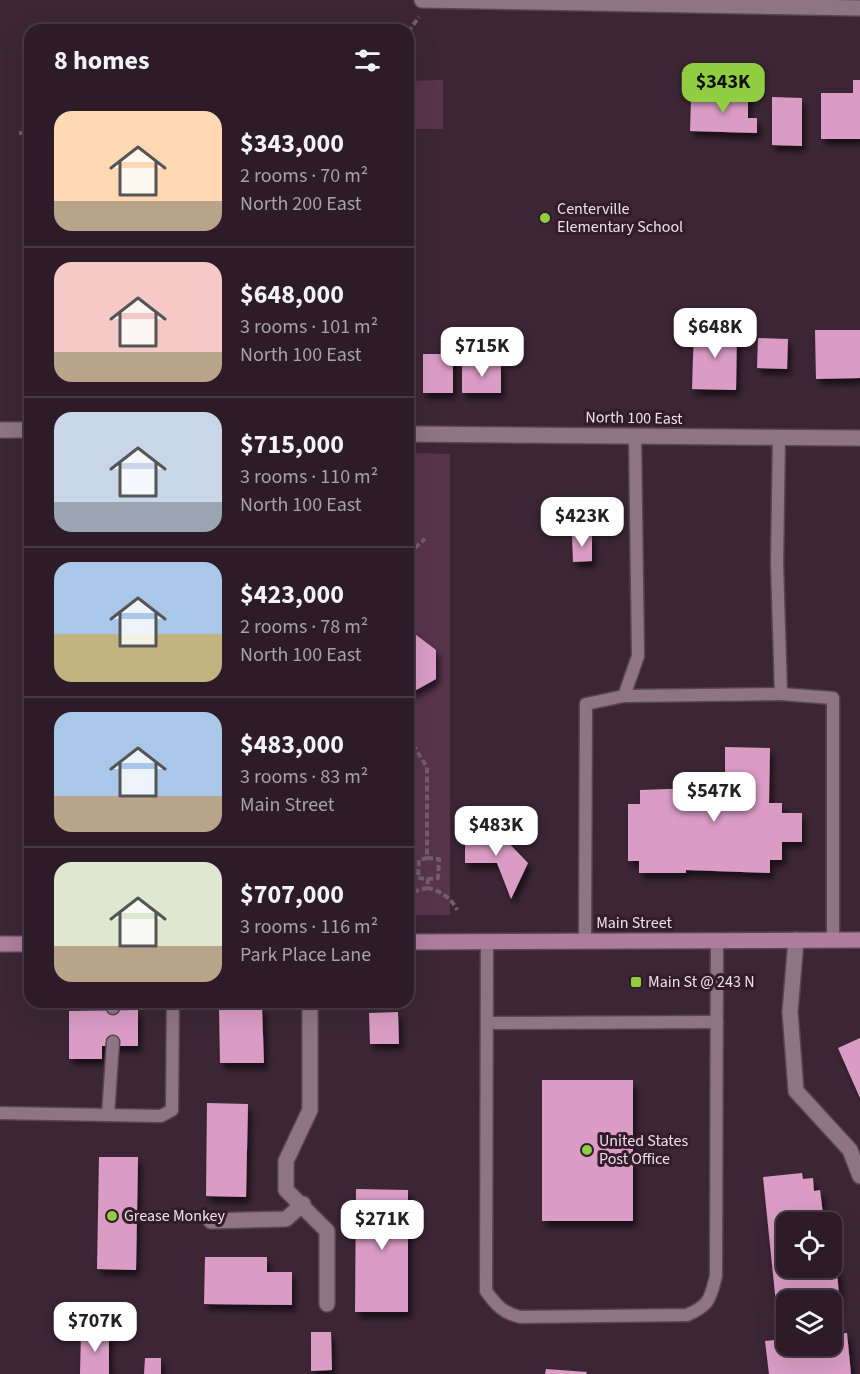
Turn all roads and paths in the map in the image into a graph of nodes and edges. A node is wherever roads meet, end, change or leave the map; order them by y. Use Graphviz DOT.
graph roads {
  1 [pos="421,6"];
  2 [pos="860,8"];
  3 [pos="412,24"];
  4 [pos="19,133"];
  5 [pos="24,133"];
  6 [pos="0,430"];
  7 [pos="24,430"];
  8 [pos="414,434"];
  9 [pos="635,436"];
  10 [pos="779,437"];
  11 [pos="860,438"];
  12 [pos="425,539"];
  13 [pos="414,549"];
  14 [pos="781,694"];
  15 [pos="624,696"];
  16 [pos="414,746"];
  17 [pos="427,858"];
  18 [pos="428,879"];
  19 [pos="427,888"];
  20 [pos="414,891"];
  21 [pos="458,910"];
  22 [pos="717,940"];
  23 [pos="796,940"];
  24 [pos="833,940"];
  25 [pos="860,940"];
  26 [pos="585,941"];
  27 [pos="414,942"];
  28 [pos="487,942"];
  29 [pos="0,944"];
  30 [pos="24,944"];
  31 [pos="173,1008"];
  32 [pos="310,1008"];
  33 [pos="717,1022"];
  34 [pos="487,1023"];
  35 [pos="113,1042"];
  36 [pos="0,1113"];
  37 [pos="108,1115"];
  38 [pos="855,1148"];
  39 [pos="860,1176"];
  40 [pos="303,1204"];
  41 [pos="211,1221"];
  42 [pos="327,1304"];
  1 -- 2 [label="street"];
  1 -- 3 [label="path"];
  4 -- 5 [label="path"];
  6 -- 7 [label="street"];
  8 -- 9 [label="street, North 100 East"];
  9 -- 10 [label="street, North 100 East"];
  9 -- 15 [label="lane"];
  10 -- 11 [label="street, North 100 East"];
  10 -- 14 [label="lane"];
  12 -- 13 [label="path"];
  14 -- 15 [label="lane"];
  14 -- 24 [label="lane"];
  15 -- 26 [label="lane"];
  16 -- 17 [label="path"];
  17 -- 18 [label="path"];
  17 -- 18 [label="path"];
  18 -- 19 [label="path"];
  19 -- 20 [label="path"];
  19 -- 21 [label="path"];
  22 -- 23 [label="main road, Main Street"];
  22 -- 26 [label="main road, Main Street"];
  22 -- 33 [label="lane"];
  23 -- 24 [label="main road, Main Street"];
  23 -- 38 [label="street"];
  24 -- 25 [label="main road, Main Street"];
  26 -- 28 [label="main road, Main Street"];
  27 -- 28 [label="main road, Main Street"];
  28 -- 34 [label="lane"];
  29 -- 30 [label="main road"];
  31 -- 37 [label="lane"];
  32 -- 40 [label="street"];
  33 -- 34 [label="lane"];
  33 -- 34 [label="lane"];
  35 -- 37 [label="lane"];
  36 -- 37 [label="lane"];
  38 -- 39 [label="street"];
  40 -- 41 [label="street"];
  40 -- 42 [label="street"];
}
